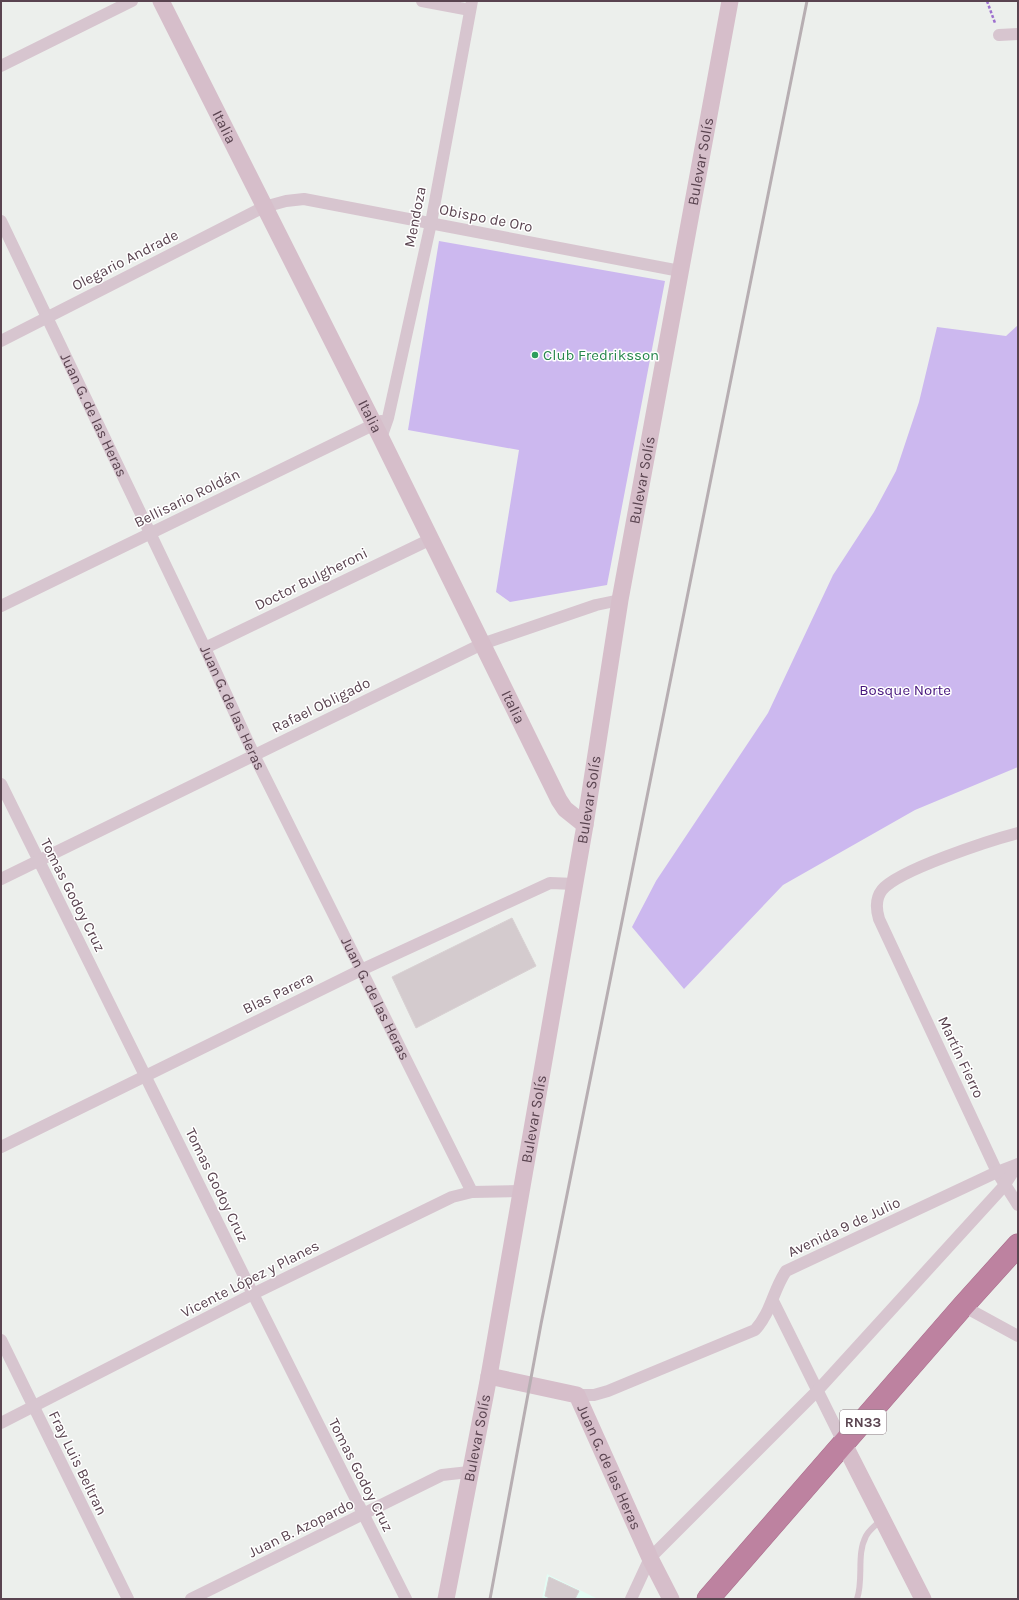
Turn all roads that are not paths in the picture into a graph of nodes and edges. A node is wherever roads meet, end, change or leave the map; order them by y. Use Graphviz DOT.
graph roads {
  1 [pos="132,1"];
  2 [pos="161,1"];
  3 [pos="422,1"];
  4 [pos="730,1"];
  5 [pos="471,6"];
  6 [pos="1018,34"];
  7 [pos="999,35"];
  8 [pos="1,66"];
  9 [pos="264,207"];
  10 [pos="1,221"];
  11 [pos="431,223"];
  12 [pos="680,271"];
  13 [pos="47,318"];
  14 [pos="1,341"];
  15 [pos="381,427"];
  16 [pos="151,534"];
  17 [pos="431,539"];
  18 [pos="620,600"];
  19 [pos="1,606"];
  20 [pos="482,644"];
  21 [pos="205,648"];
  22 [pos="254,755"];
  23 [pos="1,784"];
  24 [pos="585,825"];
  25 [pos="1018,833"];
  26 [pos="38,861"];
  27 [pos="1,879"];
  28 [pos="574,884"];
  29 [pos="361,970"];
  30 [pos="145,1075"];
  31 [pos="1,1147"];
  32 [pos="1018,1164"];
  33 [pos="997,1172"];
  34 [pos="1004,1186"];
  35 [pos="521,1191"];
  36 [pos="472,1192"];
  37 [pos="1018,1205"];
  38 [pos="1018,1245"];
  39 [pos="253,1294"];
  40 [pos="773,1301"];
  41 [pos="963,1306"];
  42 [pos="1018,1336"];
  43 [pos="1,1340"];
  44 [pos="488,1376"];
  45 [pos="818,1390"];
  46 [pos="577,1395"];
  47 [pos="33,1407"];
  48 [pos="1,1423"];
  49 [pos="844,1444"];
  50 [pos="469,1472"];
  51 [pos="363,1515"];
  52 [pos="882,1519"];
  53 [pos="650,1558"];
  54 [pos="128,1599"];
  55 [pos="192,1599"];
  56 [pos="406,1599"];
  57 [pos="446,1599"];
  58 [pos="631,1599"];
  59 [pos="671,1599"];
  60 [pos="708,1599"];
  61 [pos="857,1599"];
  62 [pos="923,1599"];
  1 -- 8 [label="street"];
  2 -- 9 [label="street, Italia"];
  3 -- 5 [label="street"];
  4 -- 12 [label="street, Bulevar Solís"];
  5 -- 11 [label="street, Mendoza"];
  6 -- 7 [label="street"];
  9 -- 11 [label="street, Obispo de Oro"];
  9 -- 13 [label="street, Olegario Andrade"];
  9 -- 15 [label="street, Italia"];
  10 -- 13 [label="street, Juan G. de las Heras"];
  11 -- 12 [label="street, Obispo de Oro"];
  11 -- 15 [label="street, Mendoza"];
  12 -- 18 [label="street, Bulevar Solís"];
  13 -- 14 [label="street, Olegario Andrade"];
  13 -- 16 [label="street, Juan G. de las Heras"];
  15 -- 16 [label="street, Bellisario Roldán"];
  15 -- 17 [label="street, Italia"];
  16 -- 19 [label="street, Bellisario Roldán"];
  16 -- 21 [label="street, Juan G. de las Heras"];
  17 -- 20 [label="street, Italia"];
  17 -- 21 [label="street, Doctor Bulgheroni"];
  18 -- 20 [label="street, Rafael Obligado"];
  18 -- 24 [label="street, Bulevar Solís"];
  20 -- 22 [label="street, Rafael Obligado"];
  20 -- 24 [label="street, Italia"];
  21 -- 22 [label="street, Juan G. de las Heras"];
  22 -- 26 [label="street, Rafael Obligado"];
  22 -- 29 [label="street, Juan G. de las Heras"];
  23 -- 26 [label="street, Tomas Godoy Cruz"];
  24 -- 28 [label="street, Bulevar Solís"];
  25 -- 33 [label="street, Martín Fierro"];
  26 -- 27 [label="street, Rafael Obligado"];
  26 -- 30 [label="street, Tomas Godoy Cruz"];
  28 -- 29 [label="street, Blas Parera"];
  28 -- 35 [label="street, Bulevar Solís"];
  29 -- 30 [label="street, Blas Parera"];
  29 -- 36 [label="street, Juan G. de las Heras"];
  30 -- 31 [label="street, Blas Parera"];
  30 -- 39 [label="street, Tomas Godoy Cruz"];
  32 -- 33 [label="street, Avenida 9 de Julio"];
  32 -- 34 [label="street"];
  33 -- 34 [label="street, Martín Fierro"];
  33 -- 40 [label="street, Avenida 9 de Julio"];
  34 -- 37 [label="street, Martín Fierro"];
  34 -- 45 [label="street"];
  35 -- 36 [label="street, Vicente López y Planes"];
  35 -- 44 [label="street, Bulevar Solís"];
  36 -- 39 [label="street, Vicente López y Planes"];
  38 -- 41 [label="highway, RN33"];
  39 -- 47 [label="street, Vicente López y Planes"];
  39 -- 51 [label="street, Tomas Godoy Cruz"];
  40 -- 45 [label="street"];
  40 -- 46 [label="street, Avenida 9 de Julio"];
  41 -- 42 [label="street"];
  41 -- 49 [label="highway, RN33"];
  43 -- 47 [label="street, Fray Luis Beltran"];
  44 -- 46 [label="street, Juan G. de las Heras"];
  44 -- 50 [label="street, Bulevar Solís"];
  45 -- 49 [label="street"];
  45 -- 53 [label="street"];
  46 -- 53 [label="street, Juan G. de las Heras"];
  47 -- 48 [label="street, Vicente López y Planes"];
  47 -- 54 [label="street, Fray Luis Beltran"];
  49 -- 52 [label="street"];
  49 -- 60 [label="highway, RN33"];
  50 -- 51 [label="street, Juan B. Azopardo"];
  50 -- 57 [label="street, Bulevar Solís"];
  51 -- 55 [label="street, Juan B. Azopardo"];
  51 -- 56 [label="street, Tomas Godoy Cruz"];
  52 -- 61 [label="lane"];
  52 -- 62 [label="street"];
  53 -- 58 [label="street"];
  53 -- 59 [label="street, Juan G. de las Heras"];
}
